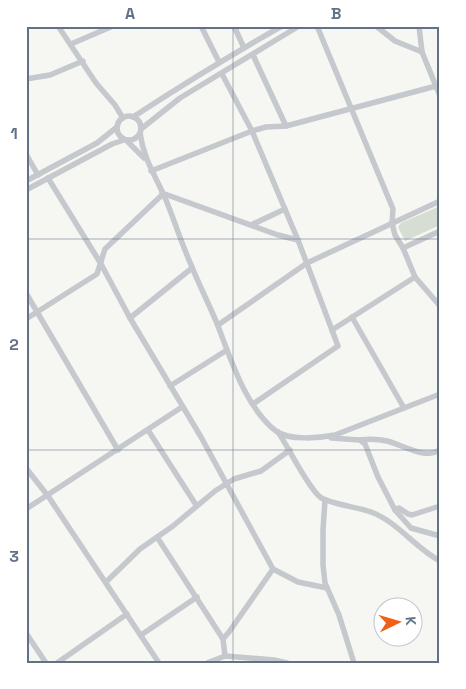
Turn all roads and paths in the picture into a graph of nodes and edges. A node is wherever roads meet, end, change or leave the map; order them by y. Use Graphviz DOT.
graph roads {
  1 [pos="58,26"];
  2 [pos="64,26"];
  3 [pos="113,26"];
  4 [pos="201,26"];
  5 [pos="234,26"];
  6 [pos="282,26"];
  7 [pos="299,26"];
  8 [pos="317,26"];
  9 [pos="376,26"];
  10 [pos="419,26"];
  11 [pos="63,34"];
  12 [pos="71,44"];
  13 [pos="244,48"];
  14 [pos="422,52"];
  15 [pos="253,55"];
  16 [pos="82,61"];
  17 [pos="219,62"];
  18 [pos="222,74"];
  19 [pos="26,79"];
  20 [pos="436,86"];
  21 [pos="440,96"];
  22 [pos="350,109"];
  23 [pos="134,117"];
  24 [pos="122,118"];
  25 [pos="286,126"];
  26 [pos="117,127"];
  27 [pos="141,131"];
  28 [pos="252,132"];
  29 [pos="126,140"];
  30 [pos="26,154"];
  31 [pos="146,160"];
  32 [pos="151,171"];
  33 [pos="38,175"];
  34 [pos="48,178"];
  35 [pos="26,181"];
  36 [pos="26,190"];
  37 [pos="163,194"];
  38 [pos="440,201"];
  39 [pos="285,209"];
  40 [pos="392,223"];
  41 [pos="251,225"];
  42 [pos="440,231"];
  43 [pos="298,240"];
  44 [pos="403,248"];
  45 [pos="306,263"];
  46 [pos="101,264"];
  47 [pos="192,268"];
  48 [pos="415,277"];
  49 [pos="26,293"];
  50 [pos="440,306"];
  51 [pos="38,312"];
  52 [pos="352,317"];
  53 [pos="130,318"];
  54 [pos="26,320"];
  55 [pos="218,325"];
  56 [pos="332,330"];
  57 [pos="227,350"];
  58 [pos="170,386"];
  59 [pos="440,394"];
  60 [pos="254,404"];
  61 [pos="182,407"];
  62 [pos="404,408"];
  63 [pos="148,430"];
  64 [pos="278,432"];
  65 [pos="324,437"];
  66 [pos="360,440"];
  67 [pos="118,450"];
  68 [pos="290,450"];
  69 [pos="438,453"];
  70 [pos="26,468"];
  71 [pos="226,484"];
  72 [pos="48,496"];
  73 [pos="325,500"];
  74 [pos="196,505"];
  75 [pos="440,506"];
  76 [pos="26,509"];
  77 [pos="395,510"];
  78 [pos="440,536"];
  79 [pos="157,537"];
  80 [pos="440,561"];
  81 [pos="273,569"];
  82 [pos="106,582"];
  83 [pos="327,588"];
  84 [pos="197,597"];
  85 [pos="127,614"];
  86 [pos="26,633"];
  87 [pos="141,635"];
  88 [pos="223,639"];
  89 [pos="225,656"];
  90 [pos="46,663"];
  91 [pos="57,663"];
  92 [pos="160,663"];
  93 [pos="207,663"];
  94 [pos="287,663"];
  95 [pos="354,663"];
  1 -- 11 [label="street"];
  2 -- 11 [label="street"];
  3 -- 12 [label="street"];
  4 -- 17 [label="street"];
  5 -- 13 [label="street"];
  6 -- 13 [label="street"];
  7 -- 15 [label="street"];
  8 -- 22 [label="street"];
  9 -- 14 [label="street"];
  10 -- 14 [label="street"];
  11 -- 12 [label="street"];
  12 -- 16 [label="street"];
  13 -- 17 [label="street"];
  14 -- 20 [label="street"];
  15 -- 18 [label="street"];
  15 -- 25 [label="street"];
  16 -- 19 [label="street"];
  16 -- 24 [label="street"];
  17 -- 23 [label="street"];
  18 -- 27 [label="street"];
  18 -- 28 [label="street"];
  20 -- 21 [label="street"];
  20 -- 22 [label="street"];
  22 -- 25 [label="street"];
  22 -- 40 [label="street"];
  23 -- 24 [label="street"];
  23 -- 27 [label="street"];
  24 -- 26 [label="street"];
  25 -- 28 [label="street"];
  26 -- 29 [label="street"];
  26 -- 33 [label="street"];
  27 -- 29 [label="street"];
  27 -- 31 [label="street"];
  28 -- 32 [label="street"];
  28 -- 39 [label="street"];
  29 -- 31 [label="street"];
  29 -- 34 [label="street"];
  30 -- 33 [label="street"];
  31 -- 32 [label="street"];
  32 -- 37 [label="street"];
  33 -- 35 [label="street"];
  34 -- 36 [label="street"];
  34 -- 46 [label="street"];
  37 -- 41 [label="street"];
  37 -- 46 [label="street"];
  37 -- 47 [label="street"];
  38 -- 40 [label="street"];
  39 -- 41 [label="street"];
  39 -- 43 [label="street"];
  40 -- 44 [label="street"];
  40 -- 45 [label="street"];
  41 -- 43 [label="street"];
  42 -- 44 [label="street"];
  43 -- 45 [label="street"];
  44 -- 48 [label="street"];
  45 -- 55 [label="street"];
  45 -- 56 [label="street"];
  46 -- 51 [label="street"];
  46 -- 53 [label="street"];
  47 -- 53 [label="street"];
  47 -- 55 [label="street"];
  48 -- 50 [label="street"];
  48 -- 52 [label="street"];
  49 -- 51 [label="street"];
  51 -- 54 [label="street"];
  51 -- 67 [label="street"];
  52 -- 56 [label="street"];
  52 -- 62 [label="street"];
  53 -- 58 [label="street"];
  55 -- 57 [label="street"];
  56 -- 60 [label="street"];
  57 -- 58 [label="street"];
  57 -- 60 [label="street"];
  58 -- 61 [label="street"];
  59 -- 62 [label="street"];
  60 -- 64 [label="street"];
  61 -- 63 [label="street"];
  61 -- 71 [label="street"];
  62 -- 65 [label="street"];
  63 -- 67 [label="street"];
  63 -- 74 [label="street"];
  64 -- 65 [label="street"];
  64 -- 68 [label="street"];
  65 -- 66 [label="street"];
  66 -- 69 [label="street"];
  66 -- 77 [label="street"];
  67 -- 72 [label="street"];
  68 -- 71 [label="street"];
  68 -- 73 [label="street"];
  70 -- 72 [label="street"];
  71 -- 74 [label="street"];
  71 -- 81 [label="street"];
  72 -- 76 [label="street"];
  72 -- 82 [label="street"];
  73 -- 80 [label="street"];
  73 -- 83 [label="street"];
  74 -- 79 [label="street"];
  75 -- 77 [label="street"];
  77 -- 78 [label="street"];
  79 -- 82 [label="street"];
  79 -- 84 [label="street"];
  81 -- 83 [label="street"];
  81 -- 88 [label="street"];
  82 -- 85 [label="street"];
  83 -- 95 [label="street"];
  84 -- 87 [label="street"];
  84 -- 88 [label="street"];
  85 -- 87 [label="street"];
  85 -- 91 [label="street"];
  86 -- 90 [label="street"];
  87 -- 92 [label="street"];
  88 -- 89 [label="street"];
  89 -- 93 [label="street"];
  89 -- 94 [label="street"];
}
